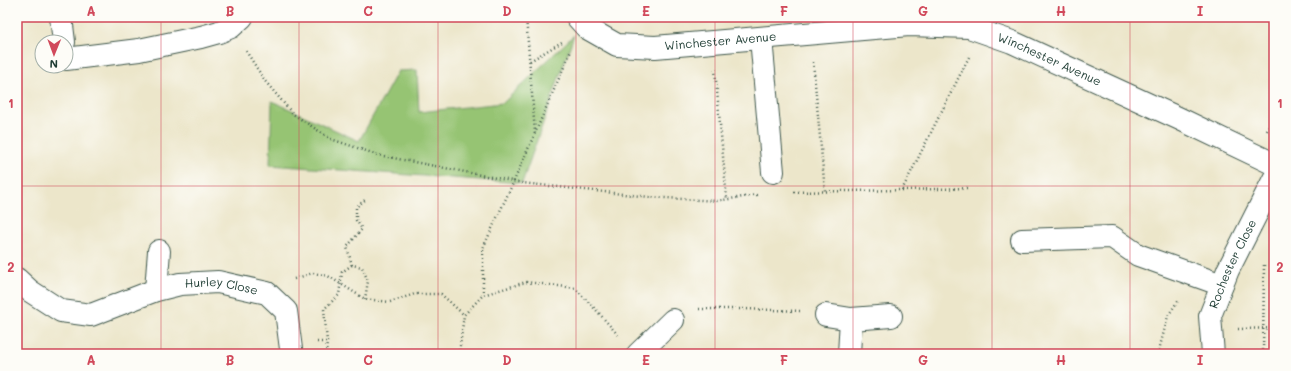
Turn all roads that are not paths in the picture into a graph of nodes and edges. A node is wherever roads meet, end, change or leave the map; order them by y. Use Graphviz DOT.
graph roads {
  1 [pos="61,17"];
  2 [pos="236,22"];
  3 [pos="582,22"];
  4 [pos="63,34"];
  5 [pos="761,38"];
  6 [pos="74,58"];
  7 [pos="1274,164"];
  8 [pos="773,172"];
  9 [pos="1274,179"];
  10 [pos="1022,240"];
  11 [pos="159,251"];
  12 [pos="17,279"];
  13 [pos="1222,285"];
  14 [pos="156,290"];
  15 [pos="826,315"];
  16 [pos="891,316"];
  17 [pos="851,319"];
  18 [pos="673,320"];
  19 [pos="291,354"];
  20 [pos="638,354"];
  21 [pos="849,354"];
  22 [pos="1213,354"];
  1 -- 4 [label="street"];
  2 -- 6 [label="street"];
  3 -- 5 [label="street, Winchester Avenue"];
  5 -- 7 [label="street, Winchester Avenue"];
  5 -- 8 [label="street"];
  9 -- 13 [label="street, Rochester Close"];
  10 -- 13 [label="street"];
  11 -- 14 [label="street"];
  12 -- 14 [label="street, Hurley Close"];
  13 -- 22 [label="street, Rochester Close"];
  14 -- 19 [label="street, Hurley Close"];
  15 -- 17 [label="street"];
  16 -- 17 [label="street"];
  17 -- 21 [label="street"];
  18 -- 20 [label="street"];
}
